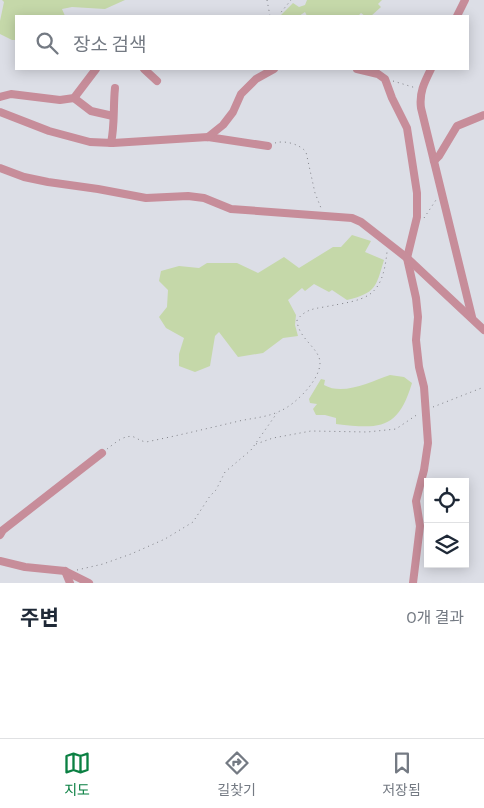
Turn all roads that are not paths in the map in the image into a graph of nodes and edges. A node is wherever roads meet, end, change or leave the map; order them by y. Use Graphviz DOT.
graph roads {
  1 [pos="465,0"];
  2 [pos="458,15"];
  3 [pos="95,70"];
  4 [pos="145,70"];
  5 [pos="272,70"];
  6 [pos="361,70"];
  7 [pos="430,70"];
  8 [pos="157,80"];
  9 [pos="115,88"];
  10 [pos="0,97"];
  11 [pos="74,98"];
  12 [pos="0,112"];
  13 [pos="113,116"];
  14 [pos="484,116"];
  15 [pos="208,137"];
  16 [pos="111,143"];
  17 [pos="268,146"];
  18 [pos="434,161"];
  19 [pos="0,168"];
  20 [pos="408,258"];
  21 [pos="473,319"];
  22 [pos="484,330"];
  23 [pos="102,453"];
  24 [pos="1,532"];
  25 [pos="0,561"];
  26 [pos="66,572"];
  27 [pos="70,583"];
  28 [pos="89,583"];
  29 [pos="414,583"];
  1 -- 2 [label="street"];
  3 -- 11 [label="street"];
  4 -- 8 [label="street"];
  5 -- 15 [label="street"];
  6 -- 20 [label="street"];
  7 -- 18 [label="street"];
  9 -- 13 [label="street"];
  10 -- 11 [label="street"];
  11 -- 13 [label="street"];
  12 -- 16 [label="street"];
  13 -- 16 [label="street"];
  14 -- 18 [label="street"];
  15 -- 16 [label="street"];
  15 -- 17 [label="street"];
  18 -- 21 [label="street"];
  19 -- 20 [label="street"];
  20 -- 21 [label="street"];
  20 -- 29 [label="street"];
  21 -- 22 [label="street"];
  23 -- 24 [label="street"];
  25 -- 26 [label="street"];
  26 -- 27 [label="street"];
  26 -- 28 [label="street"];
}
